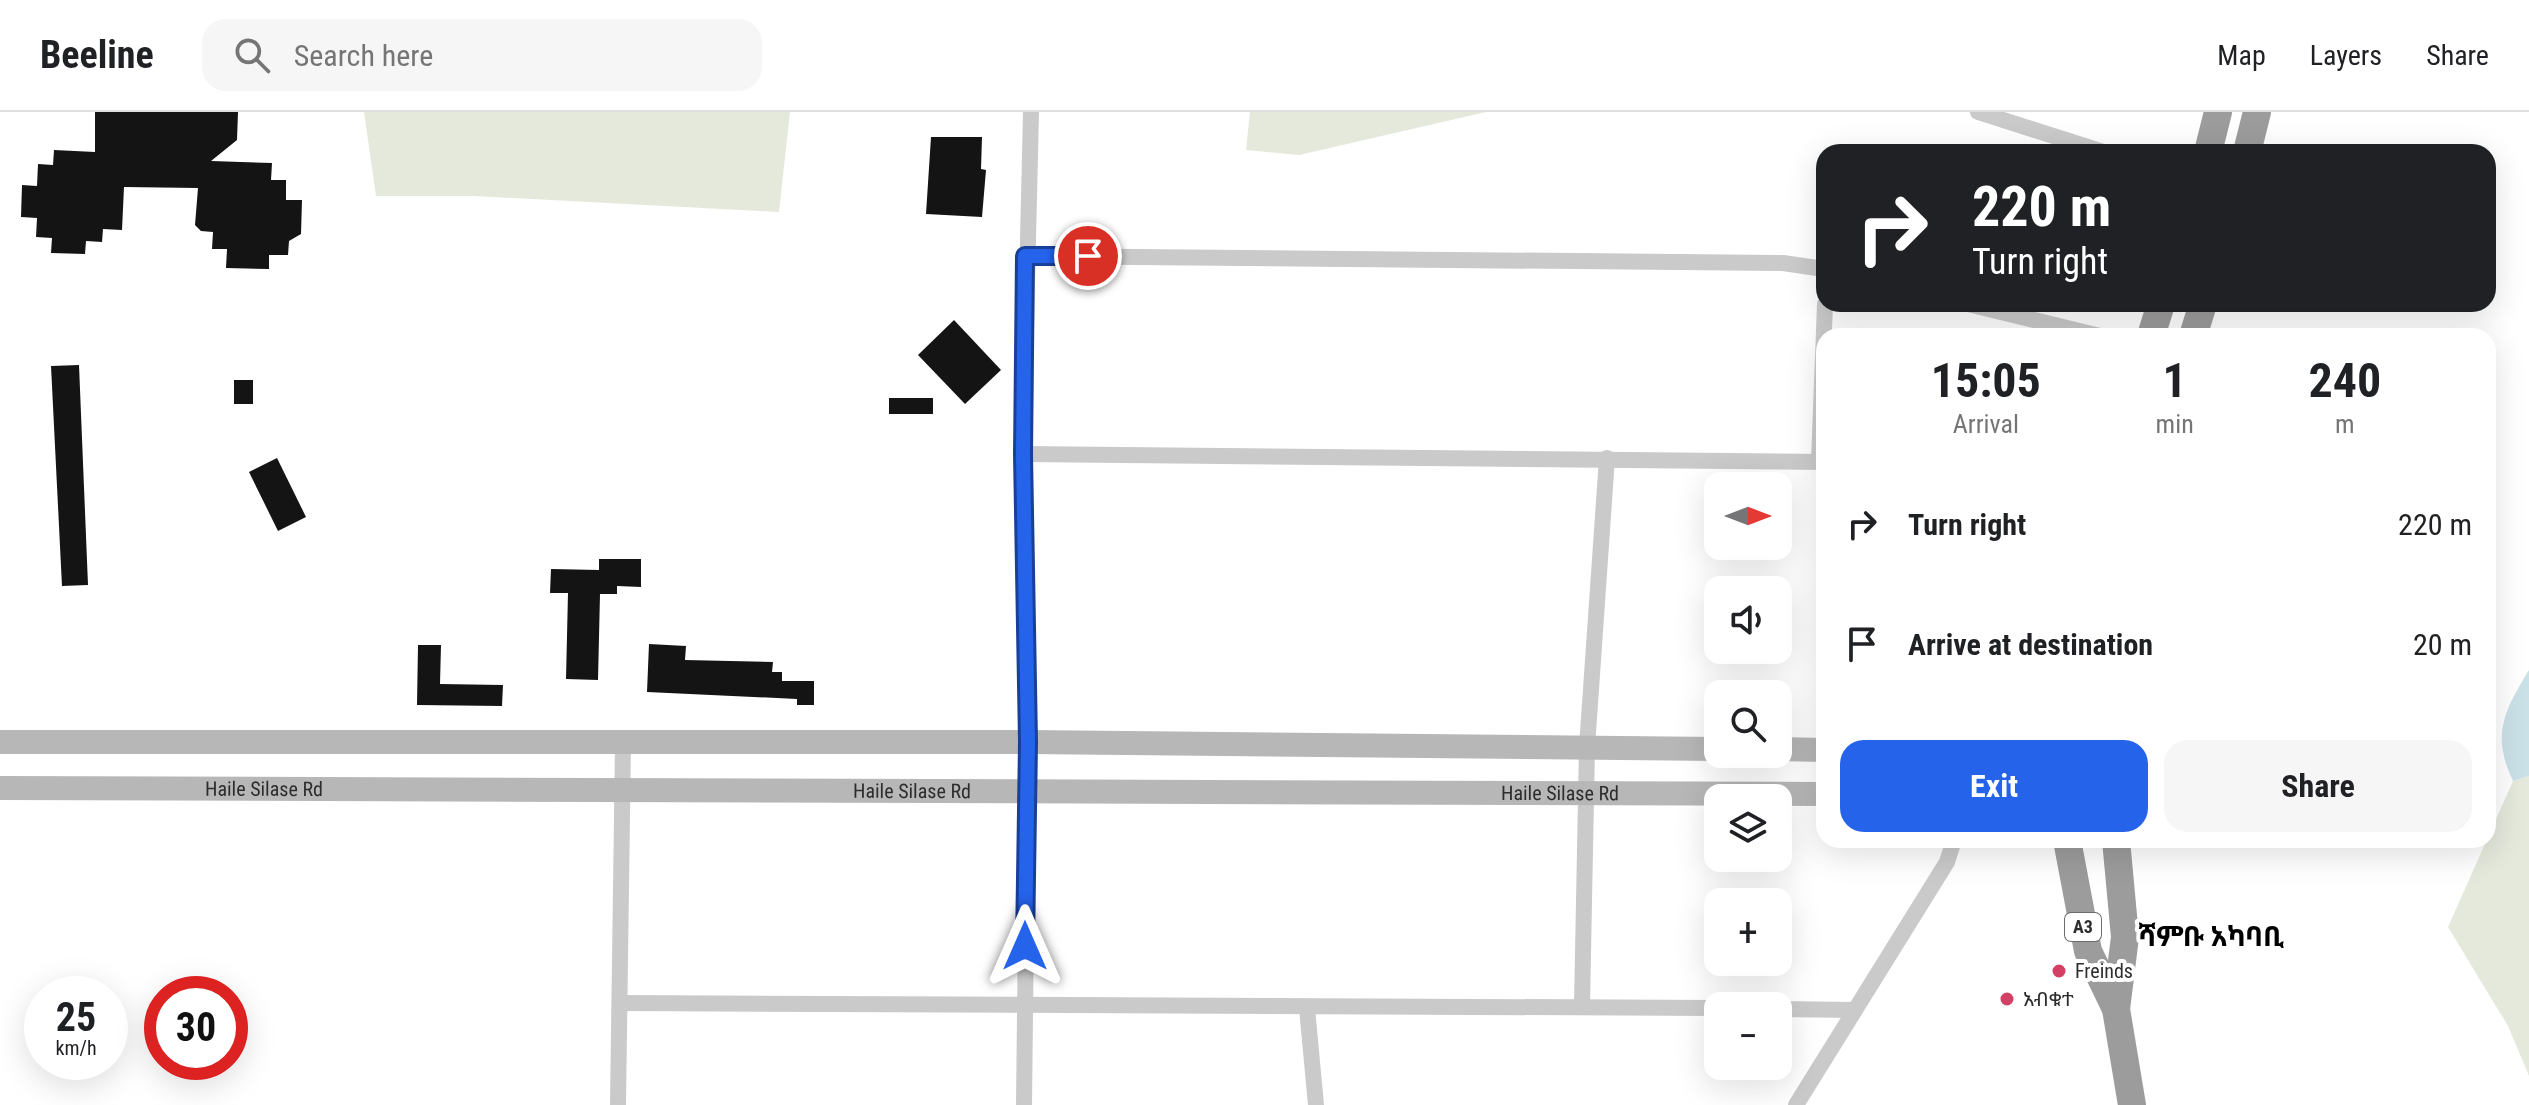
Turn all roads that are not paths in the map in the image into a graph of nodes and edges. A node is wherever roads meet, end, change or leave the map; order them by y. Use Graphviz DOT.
graph roads {
  1 [pos="1031,112"];
  2 [pos="1978,112"];
  3 [pos="2218,112"];
  4 [pos="2257,112"];
  5 [pos="2079,144"];
  6 [pos="2210,144"];
  7 [pos="2249,144"];
  8 [pos="1025,256"];
  9 [pos="1816,268"];
  10 [pos="2001,312"];
  11 [pos="2067,328"];
  12 [pos="1023,454"];
  13 [pos="1607,458"];
  14 [pos="1816,462"];
  15 [pos="0,742"];
  16 [pos="1028,742"];
  17 [pos="623,743"];
  18 [pos="1587,747"];
  19 [pos="1704,749"];
  20 [pos="1792,749"];
  21 [pos="1816,750"];
  22 [pos="622,787"];
  23 [pos="0,788"];
  24 [pos="1025,792"];
  25 [pos="1585,793"];
  26 [pos="1816,794"];
  27 [pos="1951,848"];
  28 [pos="2069,848"];
  29 [pos="2117,848"];
  30 [pos="620,1003"];
  31 [pos="1582,1005"];
  32 [pos="1025,1007"];
  33 [pos="1307,1008"];
  34 [pos="1704,1008"];
  35 [pos="1792,1009"];
  36 [pos="2116,1009"];
  37 [pos="1855,1010"];
  38 [pos="618,1105"];
  39 [pos="1024,1105"];
  40 [pos="1316,1105"];
  41 [pos="1796,1105"];
  42 [pos="2132,1105"];
  1 -- 8 [label="street"];
  2 -- 5 [label="street"];
  3 -- 6 [label="highway"];
  4 -- 7 [label="highway"];
  8 -- 9 [label="street"];
  8 -- 12 [label="street"];
  10 -- 11 [label="street"];
  12 -- 13 [label="street"];
  12 -- 16 [label="street"];
  13 -- 14 [label="street"];
  13 -- 18 [label="street"];
  15 -- 17 [label="main road"];
  16 -- 17 [label="main road"];
  16 -- 18 [label="main road"];
  16 -- 24 [label="street"];
  17 -- 22 [label="street"];
  18 -- 19 [label="main road"];
  18 -- 25 [label="street"];
  20 -- 21 [label="main road"];
  22 -- 23 [label="main road, Haile Silase Rd"];
  22 -- 24 [label="main road, Haile Silase Rd"];
  22 -- 30 [label="street"];
  24 -- 25 [label="main road, Haile Silase Rd"];
  24 -- 32 [label="street"];
  25 -- 26 [label="main road, Haile Silase Rd"];
  25 -- 31 [label="street"];
  27 -- 37 [label="street"];
  28 -- 36 [label="highway, A3"];
  29 -- 36 [label="highway, A3"];
  30 -- 32 [label="street"];
  30 -- 38 [label="street"];
  31 -- 33 [label="street"];
  31 -- 34 [label="street"];
  32 -- 33 [label="street"];
  32 -- 39 [label="street"];
  33 -- 40 [label="street"];
  35 -- 37 [label="street"];
  36 -- 42 [label="highway, A3"];
  37 -- 41 [label="street"];
}
